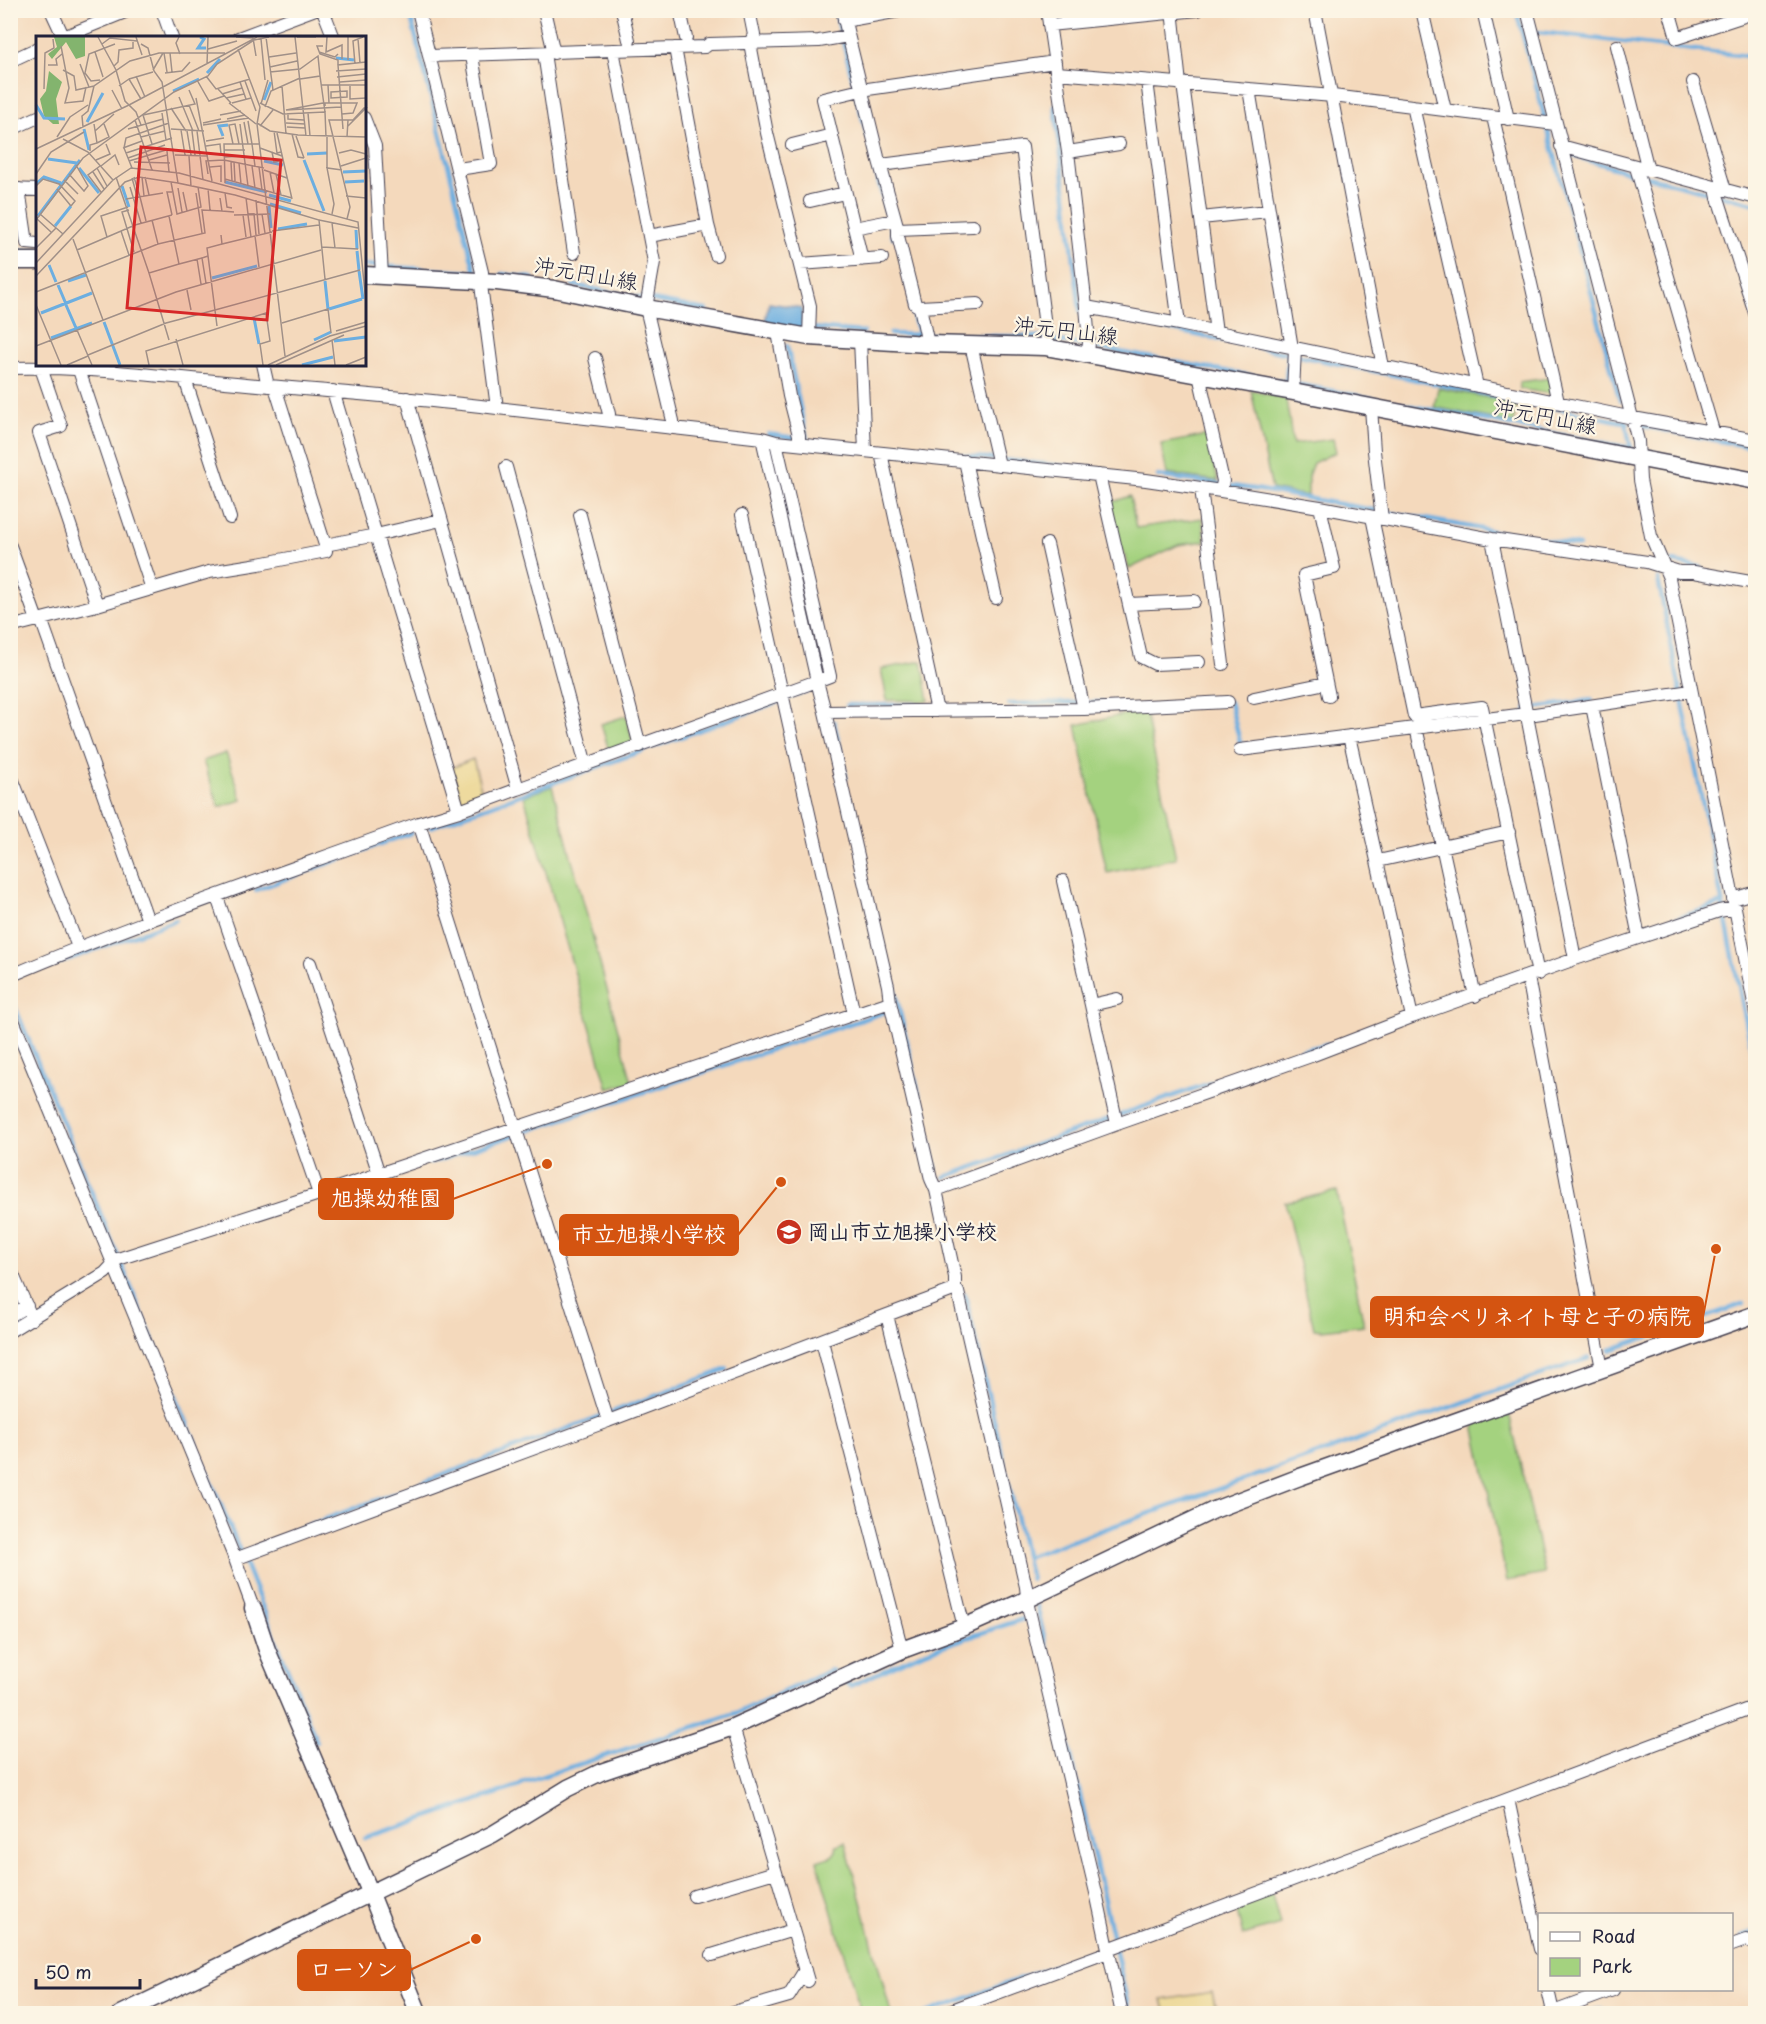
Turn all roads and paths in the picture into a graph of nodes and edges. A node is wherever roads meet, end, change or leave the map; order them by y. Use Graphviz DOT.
graph roads {
  1 [pos="51,10"];
  2 [pos="130,10"];
  3 [pos="162,10"];
  4 [pos="313,10"];
  5 [pos="323,10"];
  6 [pos="418,10"];
  7 [pos="544,10"];
  8 [pos="622,10"];
  9 [pos="680,10"];
  10 [pos="749,10"];
  11 [pos="905,10"];
  12 [pos="1047,10"];
  13 [pos="1198,10"];
  14 [pos="1315,10"];
  15 [pos="1422,10"];
  16 [pos="1483,10"];
  17 [pos="1527,10"];
  18 [pos="1669,10"];
  19 [pos="1172,12"];
  20 [pos="1755,12"];
  21 [pos="843,16"];
  22 [pos="1049,25"];
  23 [pos="63,36"];
  24 [pos="65,36"];
  25 [pos="171,36"];
  26 [pos="243,36"];
  27 [pos="333,36"];
  28 [pos="843,37"];
  29 [pos="686,38"];
  30 [pos="629,40"];
  31 [pos="752,40"];
  32 [pos="1617,46"];
  33 [pos="675,48"];
  34 [pos="36,49"];
  35 [pos="551,50"];
  36 [pos="613,50"];
  37 [pos="429,56"];
  38 [pos="472,56"];
  39 [pos="10,61"];
  40 [pos="1056,67"];
  41 [pos="1147,81"];
  42 [pos="1693,82"];
  43 [pos="1181,84"];
  44 [pos="1249,89"];
  45 [pos="857,91"];
  46 [pos="1333,96"];
  47 [pos="1413,106"];
  48 [pos="1445,110"];
  49 [pos="1493,117"];
  50 [pos="36,118"];
  51 [pos="1508,118"];
  52 [pos="366,123"];
  53 [pos="1549,124"];
  54 [pos="11,129"];
  55 [pos="832,135"];
  56 [pos="1119,144"];
  57 [pos="792,145"];
  58 [pos="1561,146"];
  59 [pos="1068,152"];
  60 [pos="370,160"];
  61 [pos="881,165"];
  62 [pos="458,169"];
  63 [pos="1640,171"];
  64 [pos="15,189"];
  65 [pos="36,190"];
  66 [pos="1719,192"];
  67 [pos="846,193"];
  68 [pos="1755,198"];
  69 [pos="810,201"];
  70 [pos="1268,211"];
  71 [pos="1201,218"];
  72 [pos="893,223"];
  73 [pos="708,225"];
  74 [pos="973,226"];
  75 [pos="854,228"];
  76 [pos="649,236"];
  77 [pos="36,244"];
  78 [pos="574,253"];
  79 [pos="716,255"];
  80 [pos="882,258"];
  81 [pos="861,260"];
  82 [pos="10,261"];
  83 [pos="36,261"];
  84 [pos="800,264"];
  85 [pos="381,269"];
  86 [pos="366,274"];
  87 [pos="481,276"];
  88 [pos="647,302"];
  89 [pos="978,304"];
  90 [pos="920,307"];
  91 [pos="1087,311"];
  92 [pos="1755,316"];
  93 [pos="1179,324"];
  94 [pos="810,331"];
  95 [pos="778,332"];
  96 [pos="1216,332"];
  97 [pos="926,337"];
  98 [pos="860,340"];
  99 [pos="1045,341"];
  100 [pos="971,345"];
  101 [pos="1089,348"];
  102 [pos="1294,353"];
  103 [pos="595,358"];
  104 [pos="264,366"];
  105 [pos="1383,367"];
  106 [pos="10,368"];
  107 [pos="41,368"];
  108 [pos="79,370"];
  109 [pos="1199,375"];
  110 [pos="185,379"];
  111 [pos="271,386"];
  112 [pos="1293,386"];
  113 [pos="1477,386"];
  114 [pos="333,391"];
  115 [pos="407,398"];
  116 [pos="1558,402"];
  117 [pos="497,405"];
  118 [pos="1371,407"];
  119 [pos="608,417"];
  120 [pos="1633,418"];
  121 [pos="673,425"];
  122 [pos="1713,431"];
  123 [pos="762,438"];
  124 [pos="799,440"];
  125 [pos="1755,440"];
  126 [pos="776,442"];
  127 [pos="865,447"];
  128 [pos="881,453"];
  129 [pos="1638,458"];
  130 [pos="965,461"];
  131 [pos="998,461"];
  132 [pos="506,467"];
  133 [pos="1099,475"];
  134 [pos="1755,481"];
  135 [pos="1222,486"];
  136 [pos="1201,488"];
  137 [pos="1320,507"];
  138 [pos="580,515"];
  139 [pos="742,515"];
  140 [pos="1379,515"];
  141 [pos="230,518"];
  142 [pos="441,520"];
  143 [pos="376,535"];
  144 [pos="1492,539"];
  145 [pos="1047,544"];
  146 [pos="325,545"];
  147 [pos="10,546"];
  148 [pos="1663,566"];
  149 [pos="1755,583"];
  150 [pos="152,589"];
  151 [pos="996,598"];
  152 [pos="1194,601"];
  153 [pos="97,604"];
  154 [pos="1129,604"];
  155 [pos="39,619"];
  156 [pos="10,627"];
  157 [pos="1199,662"];
  158 [pos="1223,664"];
  159 [pos="817,681"];
  160 [pos="1326,683"];
  161 [pos="1684,692"];
  162 [pos="1329,696"];
  163 [pos="1254,698"];
  164 [pos="782,699"];
  165 [pos="1228,702"];
  166 [pos="1083,704"];
  167 [pos="936,706"];
  168 [pos="1592,706"];
  169 [pos="1525,710"];
  170 [pos="825,712"];
  171 [pos="1485,716"];
  172 [pos="1416,727"];
  173 [pos="1349,736"];
  174 [pos="640,746"];
  175 [pos="1240,750"];
  176 [pos="586,765"];
  177 [pos="10,773"];
  178 [pos="518,789"];
  179 [pos="459,811"];
  180 [pos="419,823"];
  181 [pos="1509,832"];
  182 [pos="1442,847"];
  183 [pos="1378,861"];
  184 [pos="1063,881"];
  185 [pos="1755,892"];
  186 [pos="217,897"];
  187 [pos="1729,907"];
  188 [pos="148,921"];
  189 [pos="1638,932"];
  190 [pos="78,947"];
  191 [pos="1574,955"];
  192 [pos="310,963"];
  193 [pos="10,976"];
  194 [pos="1533,976"];
  195 [pos="1474,991"];
  196 [pos="1117,999"];
  197 [pos="890,1002"];
  198 [pos="1091,1005"];
  199 [pos="10,1013"];
  200 [pos="1411,1013"];
  201 [pos="1755,1013"];
  202 [pos="854,1014"];
  203 [pos="1116,1119"];
  204 [pos="518,1131"];
  205 [pos="380,1174"];
  206 [pos="936,1190"];
  207 [pos="318,1194"];
  208 [pos="118,1260"];
  209 [pos="10,1268"];
  210 [pos="955,1287"];
  211 [pos="29,1312"];
  212 [pos="1755,1314"];
  213 [pos="887,1315"];
  214 [pos="10,1316"];
  215 [pos="10,1331"];
  216 [pos="822,1341"];
  217 [pos="1602,1369"];
  218 [pos="607,1416"];
  219 [pos="240,1557"];
  220 [pos="1028,1599"];
  221 [pos="253,1608"];
  222 [pos="964,1627"];
  223 [pos="902,1650"];
  224 [pos="1755,1706"];
  225 [pos="733,1727"];
  226 [pos="1508,1798"];
  227 [pos="775,1872"];
  228 [pos="371,1894"];
  229 [pos="694,1896"];
  230 [pos="793,1930"];
  231 [pos="1538,1944"];
  232 [pos="1733,1944"];
  233 [pos="1755,1944"];
  234 [pos="1111,1949"];
  235 [pos="712,1955"];
  236 [pos="1548,1991"];
  237 [pos="1608,1991"];
  238 [pos="121,2013"];
  239 [pos="419,2013"];
  240 [pos="730,2013"];
  241 [pos="941,2013"];
  242 [pos="1122,2013"];
  243 [pos="1551,2013"];
  1 -- 23 [label="street"];
  2 -- 24 [label="street"];
  3 -- 25 [label="street"];
  4 -- 26 [label="street"];
  5 -- 27 [label="street"];
  6 -- 37 [label="street"];
  7 -- 35 [label="street"];
  8 -- 30 [label="street"];
  9 -- 29 [label="street"];
  10 -- 31 [label="street"];
  11 -- 21 [label="street"];
  12 -- 22 [label="street"];
  13 -- 19 [label="street"];
  14 -- 46 [label="street"];
  15 -- 48 [label="street"];
  16 -- 51 [label="street"];
  17 -- 53 [label="street"];
  18 -- 20 [label="street"];
  19 -- 22 [label="street"];
  19 -- 43 [label="street"];
  21 -- 28 [label="street"];
  22 -- 40 [label="street"];
  28 -- 31 [label="street"];
  28 -- 45 [label="street"];
  31 -- 33 [label="street"];
  31 -- 84 [label="street"];
  32 -- 63 [label="street"];
  33 -- 36 [label="street"];
  33 -- 73 [label="street"];
  34 -- 39 [label="street"];
  35 -- 36 [label="street"];
  35 -- 38 [label="street"];
  35 -- 78 [label="street"];
  36 -- 76 [label="street"];
  37 -- 38 [label="street"];
  37 -- 62 [label="street"];
  38 -- 62 [label="street"];
  40 -- 41 [label="street"];
  40 -- 45 [label="street"];
  40 -- 59 [label="street"];
  41 -- 43 [label="street"];
  41 -- 93 [label="street"];
  42 -- 66 [label="street"];
  43 -- 44 [label="street"];
  43 -- 71 [label="street"];
  44 -- 46 [label="street"];
  44 -- 70 [label="street"];
  45 -- 55 [label="street"];
  45 -- 61 [label="street"];
  46 -- 47 [label="street"];
  46 -- 105 [label="street"];
  47 -- 48 [label="street"];
  47 -- 113 [label="street"];
  48 -- 49 [label="street"];
  49 -- 51 [label="street"];
  49 -- 116 [label="street"];
  50 -- 54 [label="street"];
  51 -- 53 [label="street"];
  52 -- 60 [label="street"];
  53 -- 58 [label="street"];
  55 -- 57 [label="street"];
  55 -- 67 [label="street"];
  56 -- 59 [label="street"];
  58 -- 63 [label="street"];
  58 -- 120 [label="street"];
  59 -- 91 [label="street"];
  60 -- 85 [label="street"];
  61 -- 72 [label="street"];
  61 -- 99 [label="street"];
  62 -- 87 [label="street"];
  63 -- 66 [label="street"];
  63 -- 122 [label="street"];
  64 -- 65 [label="street"];
  64 -- 77 [label="street"];
  66 -- 68 [label="street"];
  66 -- 92 [label="street"];
  67 -- 69 [label="street"];
  67 -- 75 [label="street"];
  70 -- 71 [label="street"];
  70 -- 102 [label="street"];
  71 -- 96 [label="street"];
  72 -- 74 [label="street"];
  72 -- 75 [label="street"];
  72 -- 90 [label="street"];
  73 -- 76 [label="street"];
  73 -- 79 [label="street"];
  75 -- 81 [label="street"];
  76 -- 88 [label="street"];
  80 -- 81 [label="street"];
  81 -- 84 [label="street"];
  82 -- 83 [label="street"];
  84 -- 94 [label="street"];
  85 -- 86 [label="street, 沖元円山線"];
  85 -- 87 [label="street, 沖元円山線"];
  87 -- 88 [label="street, 沖元円山線"];
  87 -- 117 [label="street"];
  88 -- 95 [label="street, 沖元円山線"];
  88 -- 121 [label="street"];
  89 -- 90 [label="street"];
  90 -- 97 [label="street"];
  91 -- 93 [label="street"];
  91 -- 101 [label="street"];
  93 -- 96 [label="street"];
  94 -- 95 [label="street, 沖元円山線"];
  94 -- 98 [label="street, 沖元円山線"];
  95 -- 124 [label="street"];
  96 -- 102 [label="street"];
  97 -- 98 [label="street, 沖元円山線"];
  97 -- 100 [label="street, 沖元円山線"];
  98 -- 127 [label="street"];
  99 -- 100 [label="street, 沖元円山線"];
  99 -- 101 [label="street, 沖元円山線"];
  100 -- 131 [label="street"];
  101 -- 109 [label="street, 沖元円山線"];
  102 -- 105 [label="street"];
  102 -- 112 [label="street"];
  103 -- 119 [label="street"];
  104 -- 111 [label="street"];
  105 -- 113 [label="street"];
  106 -- 107 [label="street"];
  107 -- 108 [label="street"];
  107 -- 153 [label="street"];
  108 -- 110 [label="street"];
  108 -- 150 [label="street"];
  109 -- 112 [label="street, 沖元円山線"];
  109 -- 135 [label="street"];
  110 -- 111 [label="street"];
  110 -- 141 [label="street"];
  111 -- 114 [label="street"];
  111 -- 146 [label="street"];
  112 -- 118 [label="street, 沖元円山線"];
  113 -- 116 [label="street"];
  114 -- 115 [label="street"];
  114 -- 143 [label="street"];
  115 -- 117 [label="street"];
  115 -- 142 [label="street"];
  116 -- 120 [label="street"];
  117 -- 119 [label="street"];
  118 -- 129 [label="street, 沖元円山線"];
  118 -- 140 [label="street"];
  119 -- 121 [label="street"];
  120 -- 122 [label="street"];
  120 -- 129 [label="street"];
  121 -- 123 [label="street"];
  122 -- 125 [label="street"];
  123 -- 126 [label="street"];
  123 -- 159 [label="street"];
  124 -- 126 [label="street"];
  124 -- 127 [label="street"];
  126 -- 159 [label="street"];
  127 -- 128 [label="street"];
  128 -- 130 [label="street"];
  128 -- 167 [label="street"];
  129 -- 134 [label="street, 沖元円山線"];
  129 -- 148 [label="street"];
  130 -- 131 [label="street"];
  130 -- 151 [label="street"];
  131 -- 133 [label="street"];
  132 -- 176 [label="street"];
  133 -- 136 [label="street"];
  133 -- 154 [label="street"];
  135 -- 136 [label="street"];
  135 -- 137 [label="street"];
  136 -- 158 [label="street"];
  137 -- 140 [label="street"];
  137 -- 160 [label="street"];
  138 -- 174 [label="street"];
  139 -- 164 [label="street"];
  140 -- 144 [label="street"];
  140 -- 171 [label="street"];
  142 -- 143 [label="street"];
  142 -- 178 [label="street"];
  143 -- 146 [label="street"];
  143 -- 179 [label="street"];
  144 -- 148 [label="street"];
  144 -- 169 [label="street"];
  145 -- 166 [label="street"];
  146 -- 150 [label="street"];
  147 -- 155 [label="street"];
  148 -- 149 [label="street"];
  148 -- 161 [label="street"];
  150 -- 153 [label="street"];
  152 -- 154 [label="street"];
  153 -- 155 [label="street"];
  154 -- 157 [label="street"];
  155 -- 156 [label="street"];
  155 -- 188 [label="street"];
  159 -- 164 [label="street"];
  159 -- 170 [label="street"];
  160 -- 162 [label="street"];
  160 -- 163 [label="street"];
  161 -- 168 [label="street"];
  161 -- 187 [label="street"];
  164 -- 174 [label="street"];
  164 -- 202 [label="street"];
  165 -- 166 [label="street"];
  166 -- 167 [label="street"];
  167 -- 170 [label="street"];
  168 -- 169 [label="street"];
  168 -- 189 [label="street"];
  169 -- 171 [label="street"];
  169 -- 191 [label="street"];
  170 -- 197 [label="street"];
  171 -- 172 [label="street"];
  171 -- 181 [label="street"];
  172 -- 173 [label="street"];
  172 -- 182 [label="street"];
  173 -- 175 [label="street"];
  173 -- 183 [label="street"];
  174 -- 176 [label="street"];
  176 -- 178 [label="street"];
  177 -- 190 [label="street"];
  178 -- 179 [label="street"];
  179 -- 180 [label="street"];
  180 -- 186 [label="street"];
  180 -- 204 [label="street"];
  181 -- 182 [label="street"];
  181 -- 194 [label="street"];
  182 -- 183 [label="street"];
  182 -- 195 [label="street"];
  183 -- 200 [label="street"];
  184 -- 198 [label="street"];
  185 -- 187 [label="street"];
  186 -- 188 [label="street"];
  186 -- 207 [label="street"];
  187 -- 189 [label="street"];
  187 -- 201 [label="street"];
  188 -- 190 [label="street"];
  189 -- 191 [label="street"];
  190 -- 193 [label="street"];
  191 -- 194 [label="street"];
  192 -- 205 [label="street"];
  194 -- 195 [label="street"];
  194 -- 217 [label="street"];
  195 -- 200 [label="street"];
  196 -- 198 [label="street"];
  197 -- 202 [label="street"];
  197 -- 206 [label="street"];
  198 -- 203 [label="street"];
  199 -- 208 [label="street"];
  200 -- 203 [label="street"];
  202 -- 204 [label="street"];
  203 -- 206 [label="street"];
  204 -- 205 [label="street"];
  204 -- 218 [label="street"];
  205 -- 207 [label="street"];
  206 -- 210 [label="street"];
  207 -- 208 [label="street"];
  208 -- 211 [label="street"];
  208 -- 219 [label="street"];
  209 -- 211 [label="street"];
  210 -- 213 [label="street"];
  210 -- 220 [label="street"];
  211 -- 214 [label="street"];
  211 -- 215 [label="street"];
  212 -- 217 [label="street"];
  213 -- 216 [label="street"];
  213 -- 222 [label="street"];
  216 -- 218 [label="street"];
  216 -- 223 [label="street"];
  217 -- 220 [label="street"];
  218 -- 219 [label="street"];
  219 -- 221 [label="street"];
  220 -- 222 [label="street"];
  220 -- 234 [label="street"];
  221 -- 228 [label="street"];
  222 -- 223 [label="street"];
  223 -- 225 [label="street"];
  224 -- 226 [label="street"];
  225 -- 227 [label="street"];
  225 -- 228 [label="street"];
  226 -- 231 [label="street"];
  226 -- 234 [label="street"];
  227 -- 229 [label="street"];
  227 -- 230 [label="street"];
  228 -- 238 [label="street"];
  228 -- 239 [label="street"];
  230 -- 235 [label="street"];
  230 -- 240 [label="street"];
  232 -- 233 [label="street"];
  234 -- 241 [label="street"];
  234 -- 242 [label="street"];
  236 -- 243 [label="street"];
  237 -- 243 [label="street"];
}
